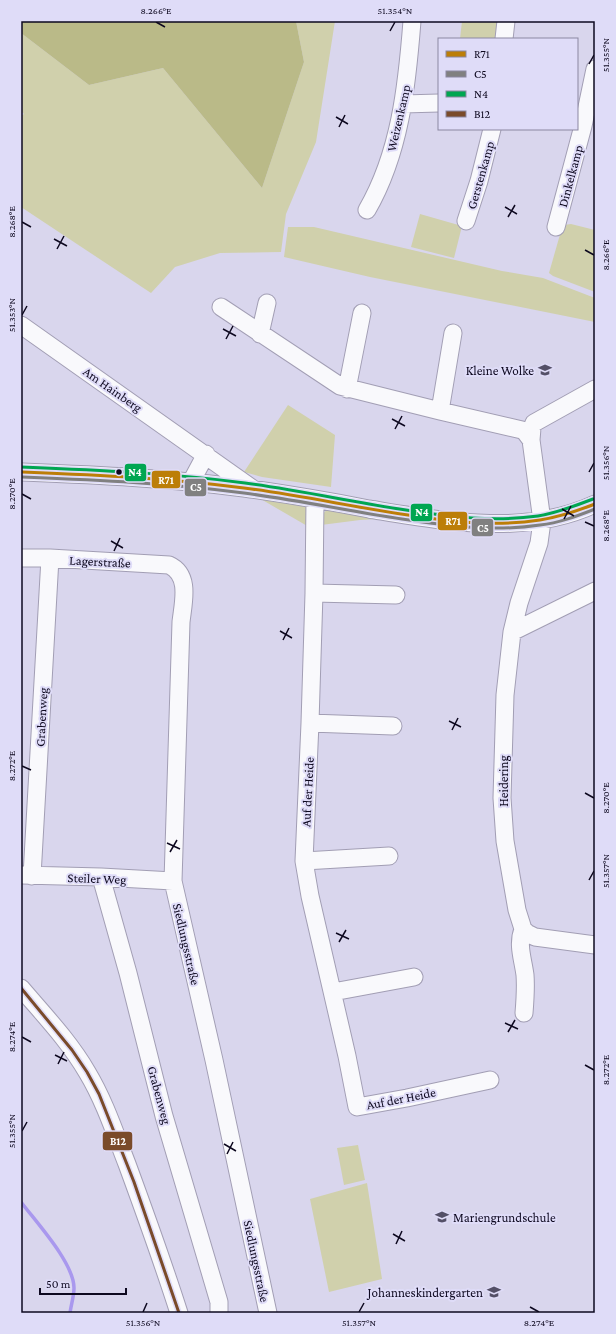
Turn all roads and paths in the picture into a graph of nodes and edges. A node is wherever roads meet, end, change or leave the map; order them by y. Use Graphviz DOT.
graph roads {
  1 [pos="412,21"];
  2 [pos="506,21"];
  3 [pos="504,38"];
  4 [pos="595,69"];
  5 [pos="438,103"];
  6 [pos="403,104"];
  7 [pos="585,126"];
  8 [pos="492,130"];
  9 [pos="367,210"];
  10 [pos="466,221"];
  11 [pos="556,227"];
  12 [pos="267,303"];
  13 [pos="221,308"];
  14 [pos="362,313"];
  15 [pos="21,325"];
  16 [pos="453,333"];
  17 [pos="260,334"];
  18 [pos="347,389"];
  19 [pos="595,389"];
  20 [pos="440,411"];
  21 [pos="531,440"];
  22 [pos="206,454"];
  23 [pos="21,472"];
  24 [pos="191,482"];
  25 [pos="255,490"];
  26 [pos="315,500"];
  27 [pos="595,504"];
  28 [pos="542,521"];
  29 [pos="21,558"];
  30 [pos="50,558"];
  31 [pos="177,571"];
  32 [pos="595,591"];
  33 [pos="314,593"];
  34 [pos="396,595"];
  35 [pos="512,632"];
  36 [pos="310,723"];
  37 [pos="393,726"];
  38 [pos="388,856"];
  39 [pos="304,862"];
  40 [pos="26,876"];
  41 [pos="101,877"];
  42 [pos="173,881"];
  43 [pos="523,929"];
  44 [pos="595,945"];
  45 [pos="414,978"];
  46 [pos="21,988"];
  47 [pos="333,992"];
  48 [pos="524,1013"];
  49 [pos="490,1080"];
  50 [pos="219,1310"];
  51 [pos="179,1313"];
  52 [pos="268,1313"];
  1 -- 6 [label="street, Weizenkamp"];
  2 -- 3 [label="street"];
  4 -- 7 [label="street, Dinkelkamp"];
  5 -- 6 [label="street"];
  6 -- 9 [label="street, Weizenkamp"];
  7 -- 11 [label="street, Dinkelkamp"];
  8 -- 10 [label="street, Gerstenkamp"];
  12 -- 17 [label="street"];
  13 -- 17 [label="street"];
  14 -- 18 [label="street"];
  15 -- 22 [label="street, Am Hainberg"];
  16 -- 20 [label="street"];
  17 -- 18 [label="street"];
  18 -- 20 [label="street"];
  19 -- 21 [label="street"];
  20 -- 21 [label="street"];
  21 -- 28 [label="street, Heidering"];
  22 -- 24 [label="street"];
  22 -- 25 [label="street, Am Hainberg"];
  23 -- 24 [label="street"];
  24 -- 25 [label="street"];
  25 -- 26 [label="street"];
  26 -- 28 [label="street"];
  26 -- 33 [label="street, Auf der Heide"];
  27 -- 28 [label="street"];
  28 -- 35 [label="street, Heidering"];
  29 -- 30 [label="street, Lagerstraße"];
  30 -- 31 [label="street, Lagerstraße"];
  30 -- 40 [label="street, Grabenweg"];
  31 -- 42 [label="street, Siedlungsstraße"];
  32 -- 35 [label="street"];
  33 -- 34 [label="street"];
  33 -- 36 [label="street, Auf der Heide"];
  35 -- 43 [label="street, Heidering"];
  36 -- 37 [label="street"];
  36 -- 39 [label="street, Auf der Heide"];
  38 -- 39 [label="street"];
  39 -- 47 [label="street, Auf der Heide"];
  40 -- 41 [label="street, Steiler Weg"];
  41 -- 42 [label="street, Steiler Weg"];
  41 -- 50 [label="street, Grabenweg"];
  42 -- 52 [label="street, Siedlungsstraße"];
  43 -- 44 [label="street"];
  43 -- 48 [label="street, Heidering"];
  45 -- 47 [label="street"];
  46 -- 51 [label="street"];
  47 -- 49 [label="street, Auf der Heide"];
}
